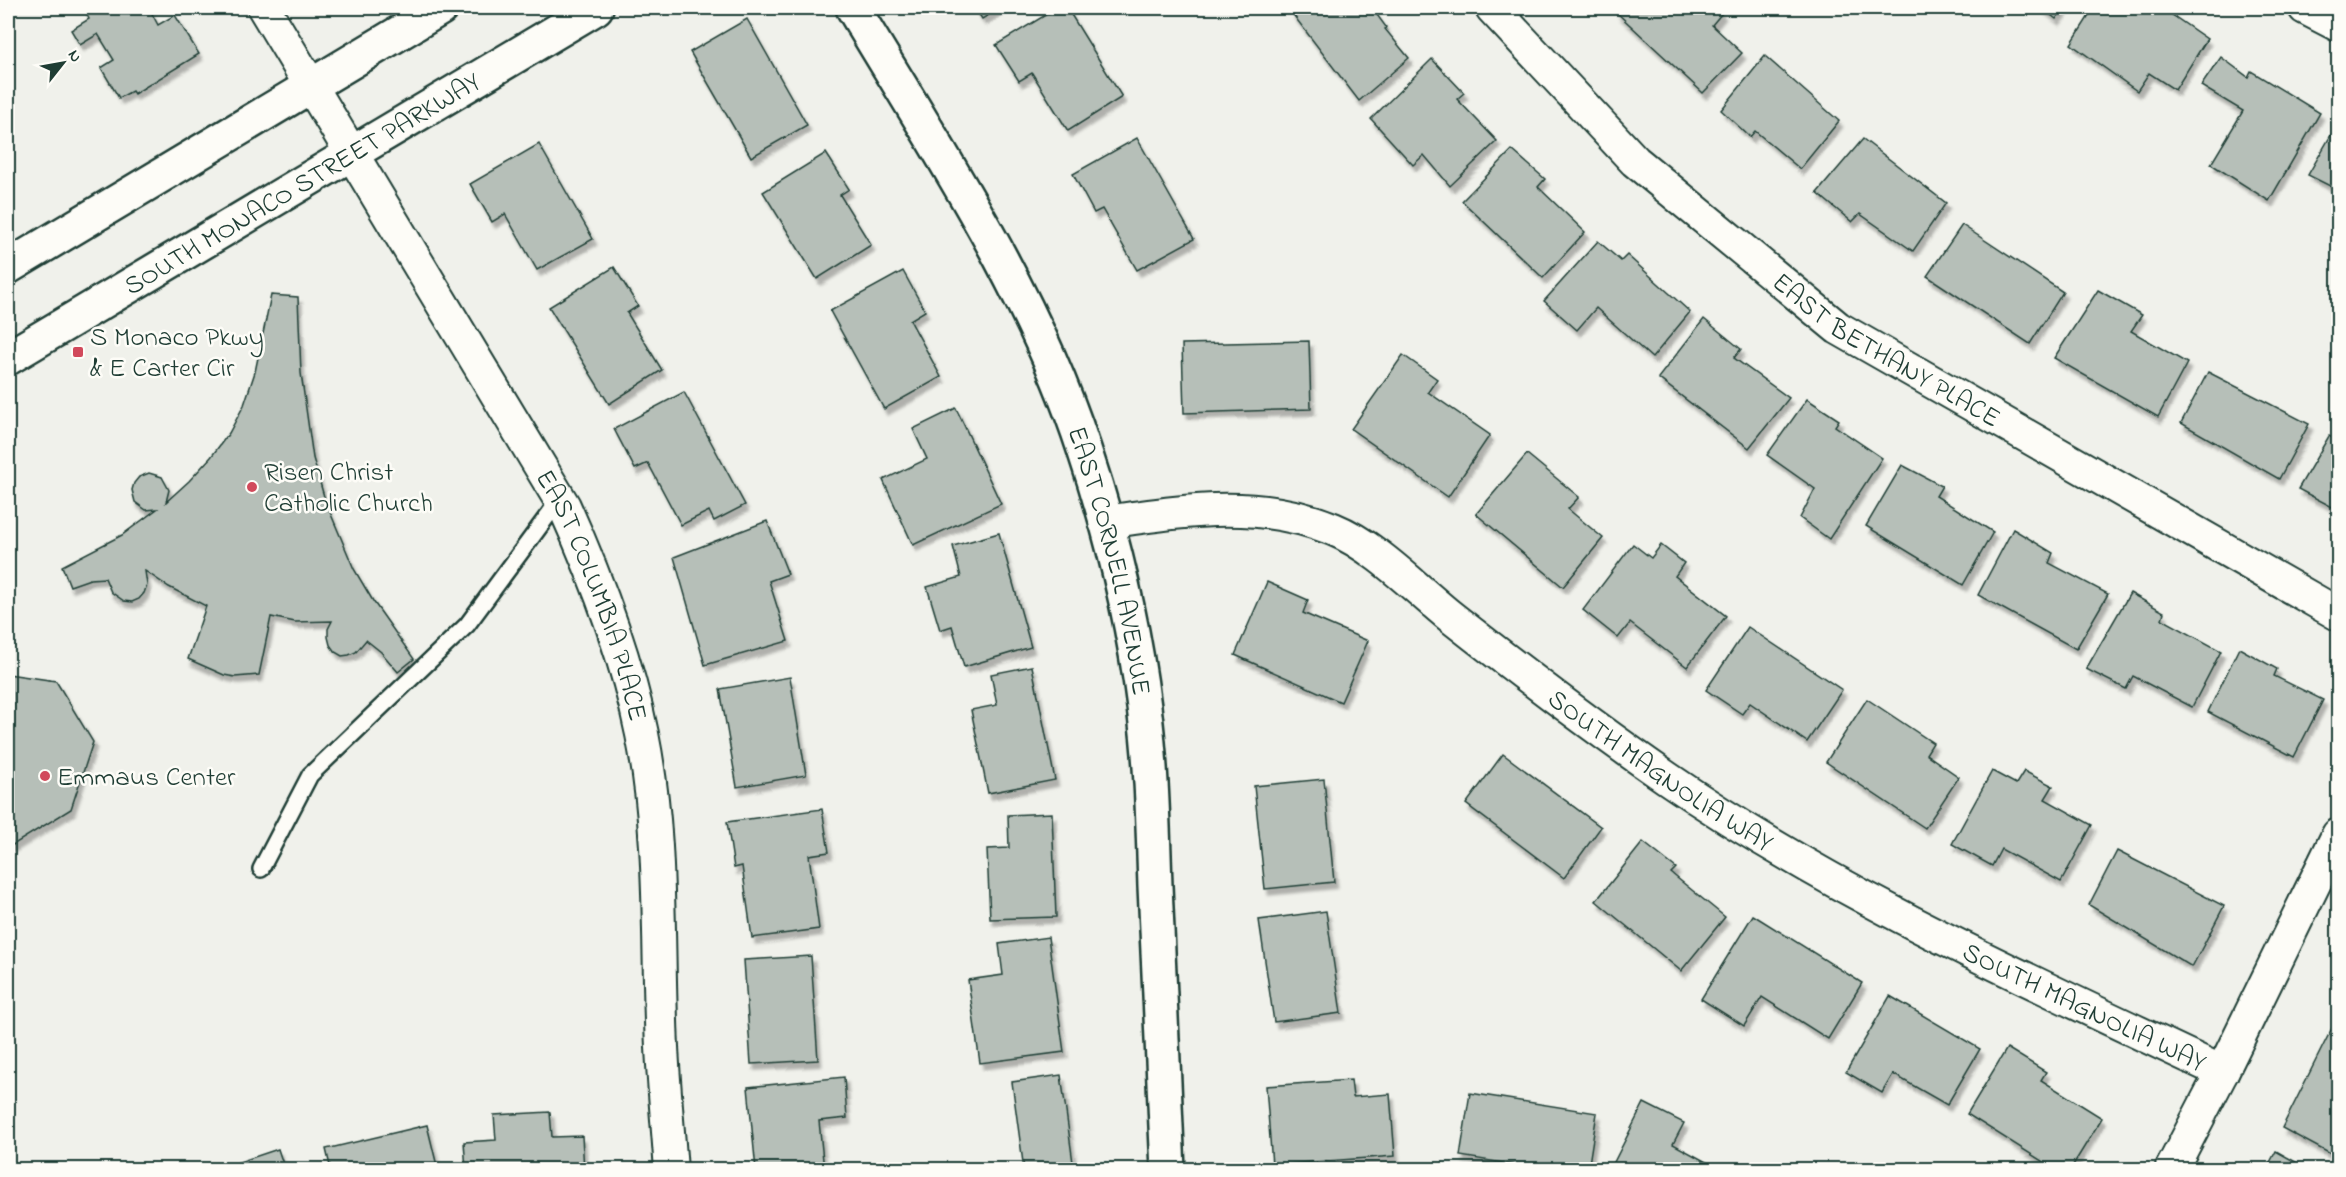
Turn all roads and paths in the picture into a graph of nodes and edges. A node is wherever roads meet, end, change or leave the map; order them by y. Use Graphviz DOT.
graph roads {
  1 [pos="264,8"];
  2 [pos="441,8"];
  3 [pos="596,8"];
  4 [pos="853,8"];
  5 [pos="1492,8"];
  6 [pos="2305,8"];
  7 [pos="2338,25"];
  8 [pos="310,85"];
  9 [pos="351,153"];
  10 [pos="8,267"];
  11 [pos="8,358"];
  12 [pos="560,499"];
  13 [pos="1105,522"];
  14 [pos="2338,614"];
  15 [pos="2338,836"];
  16 [pos="261,869"];
  17 [pos="2222,1072"];
  18 [pos="671,1170"];
  19 [pos="1168,1170"];
  20 [pos="2171,1170"];
  1 -- 8 [label="street, EAST COLUMBIA PLACE"];
  2 -- 8 [label="street"];
  3 -- 9 [label="street, SOUTH MONACO STREET PARKWAY"];
  4 -- 13 [label="street, EAST CORNELL AVENUE"];
  5 -- 14 [label="street, EAST BETHANY PLACE"];
  6 -- 7 [label="street"];
  8 -- 9 [label="street, EAST COLUMBIA PLACE"];
  8 -- 10 [label="street"];
  9 -- 11 [label="street, SOUTH MONACO STREET PARKWAY"];
  9 -- 12 [label="street, EAST COLUMBIA PLACE"];
  12 -- 16 [label="lane"];
  12 -- 18 [label="street, EAST COLUMBIA PLACE"];
  13 -- 17 [label="street, SOUTH MAGNOLIA WAY"];
  13 -- 19 [label="street, EAST CORNELL AVENUE"];
  15 -- 17 [label="street"];
  17 -- 20 [label="street"];
}
